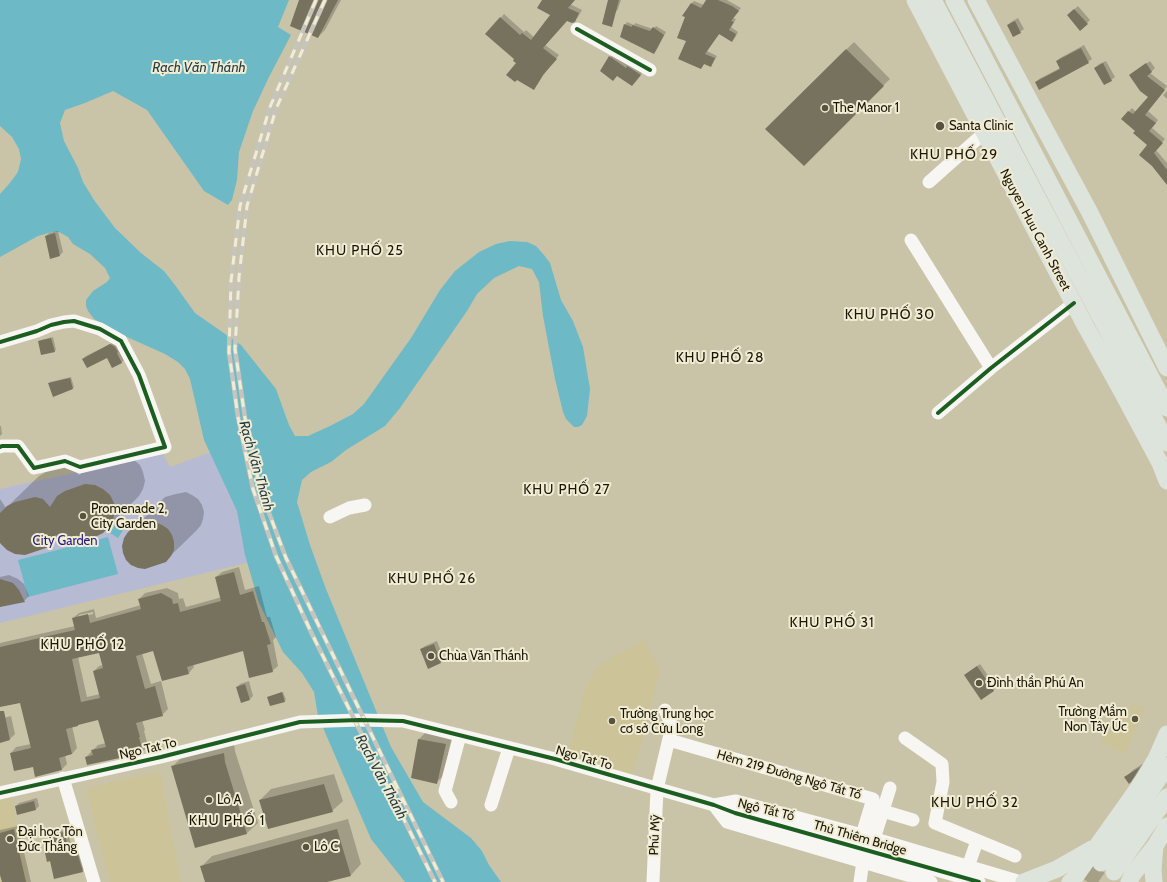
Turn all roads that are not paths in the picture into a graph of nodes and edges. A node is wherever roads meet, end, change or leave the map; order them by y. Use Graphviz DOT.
graph roads {
  1 [pos="915,0"];
  2 [pos="933,0"];
  3 [pos="954,0"];
  4 [pos="976,0"];
  5 [pos="577,29"];
  6 [pos="650,70"];
  7 [pos="1033,108"];
  8 [pos="1015,116"];
  9 [pos="991,129"];
  10 [pos="929,182"];
  11 [pos="911,240"];
  12 [pos="1074,303"];
  13 [pos="0,342"];
  14 [pos="991,368"];
  15 [pos="1167,368"];
  16 [pos="1164,401"];
  17 [pos="938,413"];
  18 [pos="1152,432"];
  19 [pos="1167,444"];
  20 [pos="0,447"];
  21 [pos="1167,481"];
  22 [pos="365,505"];
  23 [pos="330,516"];
  24 [pos="665,710"];
  25 [pos="1167,734"];
  26 [pos="460,735"];
  27 [pos="905,738"];
  28 [pos="669,740"];
  29 [pos="509,748"];
  30 [pos="1167,766"];
  31 [pos="63,778"];
  32 [pos="890,788"];
  33 [pos="657,789"];
  34 [pos="0,793"];
  35 [pos="1167,797"];
  36 [pos="452,802"];
  37 [pos="491,805"];
  38 [pos="714,805"];
  39 [pos="883,811"];
  40 [pos="735,813"];
  41 [pos="913,820"];
  42 [pos="1167,826"];
  43 [pos="862,835"];
  44 [pos="874,839"];
  45 [pos="977,841"];
  46 [pos="1097,846"];
  47 [pos="1155,846"];
  48 [pos="1015,856"];
  49 [pos="863,861"];
  50 [pos="968,866"];
  51 [pos="1072,881"];
  52 [pos="94,882"];
  53 [pos="653,882"];
  54 [pos="860,882"];
  55 [pos="931,882"];
  56 [pos="979,882"];
  57 [pos="1021,882"];
  58 [pos="1024,882"];
  59 [pos="1129,882"];
  60 [pos="1154,882"];
  1 -- 9 [label="main road, Nguyen Huu Canh Street"];
  2 -- 9 [label="main road, Nguyen Huu Canh Street"];
  3 -- 8 [label="main road"];
  4 -- 7 [label="main road"];
  5 -- 6 [label="street"];
  7 -- 8 [label="main road"];
  7 -- 15 [label="main road"];
  8 -- 9 [label="main road"];
  8 -- 16 [label="main road"];
  9 -- 10 [label="street"];
  9 -- 12 [label="main road, Nguyen Huu Canh Street"];
  9 -- 18 [label="main road, Nguyen Huu Canh Street"];
  11 -- 14 [label="street"];
  12 -- 14 [label="street"];
  12 -- 18 [label="main road, Nguyen Huu Canh Street"];
  13 -- 20 [label="street"];
  14 -- 17 [label="street"];
  18 -- 19 [label="main road"];
  18 -- 21 [label="main road, Nguyen Huu Canh Street"];
  22 -- 23 [label="street"];
  24 -- 28 [label="street, Phú Mỹ"];
  25 -- 46 [label="main road"];
  26 -- 29 [label="street, Ngo Tat To"];
  26 -- 31 [label="street, Ngo Tat To"];
  26 -- 36 [label="street"];
  27 -- 45 [label="street"];
  28 -- 33 [label="street, Phú Mỹ"];
  28 -- 43 [label="street, Hẻm 219 Đường Ngô Tất Tố"];
  29 -- 33 [label="street, Ngo Tat To"];
  29 -- 37 [label="street"];
  30 -- 35 [label="main road"];
  31 -- 34 [label="street, Ngo Tat To"];
  31 -- 52 [label="street"];
  32 -- 39 [label="street"];
  33 -- 38 [label="street, Ngo Tat To"];
  33 -- 53 [label="street, Phú Mỹ"];
  38 -- 40 [label="street, Ngo Tat To"];
  38 -- 43 [label="street, Ngô Tất Tố"];
  38 -- 49 [label="street, Ngô Tất Tố"];
  39 -- 41 [label="street"];
  39 -- 44 [label="street"];
  40 -- 56 [label="street, Thủ Thiêm Bridge"];
  42 -- 47 [label="main road"];
  43 -- 44 [label="street, Ngô Tất Tố"];
  44 -- 50 [label="street, Ngô Tất Tố"];
  45 -- 48 [label="street"];
  45 -- 50 [label="street"];
  46 -- 51 [label="main road"];
  46 -- 58 [label="main road"];
  47 -- 59 [label="main road"];
  47 -- 60 [label="main road"];
  49 -- 54 [label="street"];
  49 -- 55 [label="street, Ngô Tất Tố"];
  50 -- 57 [label="street, Ngô Tất Tố"];
}
